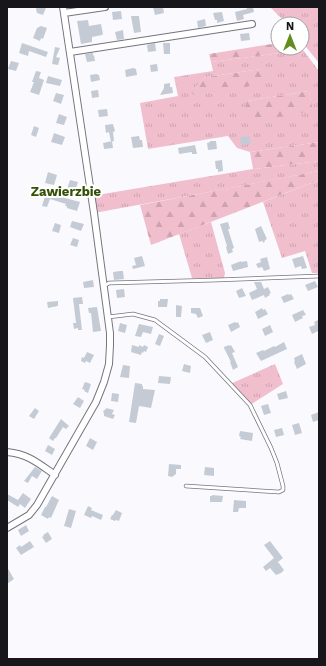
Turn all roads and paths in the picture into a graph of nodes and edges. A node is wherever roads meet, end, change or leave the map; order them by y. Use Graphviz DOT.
graph roads {
  1 [pos="104,7"];
  2 [pos="63,10"];
  3 [pos="252,24"];
  4 [pos="70,52"];
  5 [pos="319,276"];
  6 [pos="104,286"];
  7 [pos="108,317"];
  8 [pos="7,452"];
  9 [pos="56,475"];
  10 [pos="186,486"];
  11 [pos="7,528"];
  1 -- 2 [label="street"];
  2 -- 4 [label="street"];
  3 -- 4 [label="street"];
  4 -- 6 [label="street"];
  5 -- 6 [label="lane"];
  6 -- 7 [label="street"];
  7 -- 9 [label="street"];
  7 -- 10 [label="lane"];
  8 -- 9 [label="street"];
  9 -- 11 [label="street"];
}
